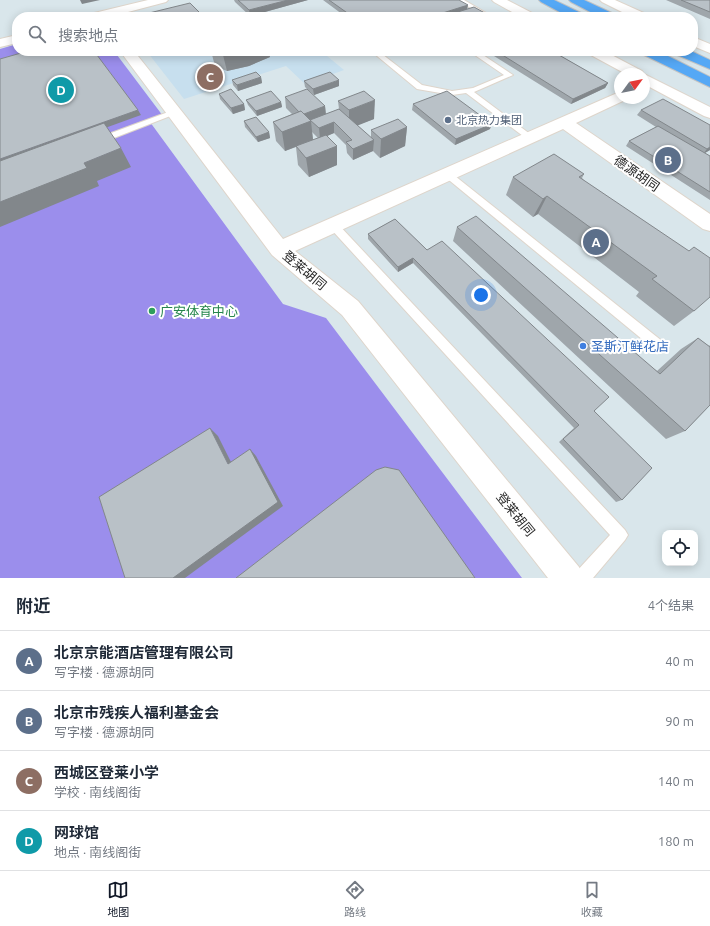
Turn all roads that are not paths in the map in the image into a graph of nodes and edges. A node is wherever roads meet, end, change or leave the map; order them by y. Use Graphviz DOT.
graph roads {
  1 [pos="162,0"];
  2 [pos="460,0"];
  3 [pos="498,0"];
  4 [pos="545,0"];
  5 [pos="575,0"];
  6 [pos="606,0"];
  7 [pos="115,12"];
  8 [pos="481,12"];
  9 [pos="521,12"];
  10 [pos="569,12"];
  11 [pos="600,12"];
  12 [pos="631,12"];
  13 [pos="12,40"];
  14 [pos="698,43"];
  15 [pos="0,44"];
  16 [pos="710,48"];
  17 [pos="131,56"];
  18 [pos="380,56"];
  19 [pos="480,56"];
  20 [pos="603,56"];
  21 [pos="657,56"];
  22 [pos="690,56"];
  23 [pos="707,64"];
  24 [pos="626,68"];
  25 [pos="650,83"];
  26 [pos="710,83"];
  27 [pos="467,91"];
  28 [pos="614,100"];
  29 [pos="174,113"];
  30 [pos="710,113"];
  31 [pos="564,122"];
  32 [pos="530,137"];
  33 [pos="90,144"];
  34 [pos="447,174"];
  35 [pos="710,224"];
  36 [pos="334,225"];
  37 [pos="279,249"];
  38 [pos="658,345"];
  39 [pos="568,578"];
  40 [pos="582,578"];
  1 -- 7 [label="street"];
  2 -- 8 [label="lane"];
  3 -- 9 [label="street"];
  4 -- 10 [label="main road"];
  5 -- 11 [label="main road"];
  6 -- 12 [label="street"];
  13 -- 15 [label="street"];
  14 -- 16 [label="street"];
  17 -- 29 [label="street"];
  18 -- 27 [label="lane"];
  19 -- 27 [label="lane"];
  20 -- 24 [label="street"];
  21 -- 26 [label="main road"];
  22 -- 23 [label="main road"];
  25 -- 30 [label="street"];
  27 -- 32 [label="lane"];
  28 -- 31 [label="street, 登莱胡同"];
  29 -- 33 [label="lane"];
  29 -- 37 [label="street"];
  31 -- 32 [label="street, 登莱胡同"];
  31 -- 35 [label="street, 德源胡同"];
  32 -- 34 [label="street, 登莱胡同"];
  34 -- 36 [label="street, 登莱胡同"];
  34 -- 38 [label="lane"];
  36 -- 37 [label="street, 登莱胡同"];
  36 -- 40 [label="lane"];
  37 -- 39 [label="street, 登莱胡同"];
}
